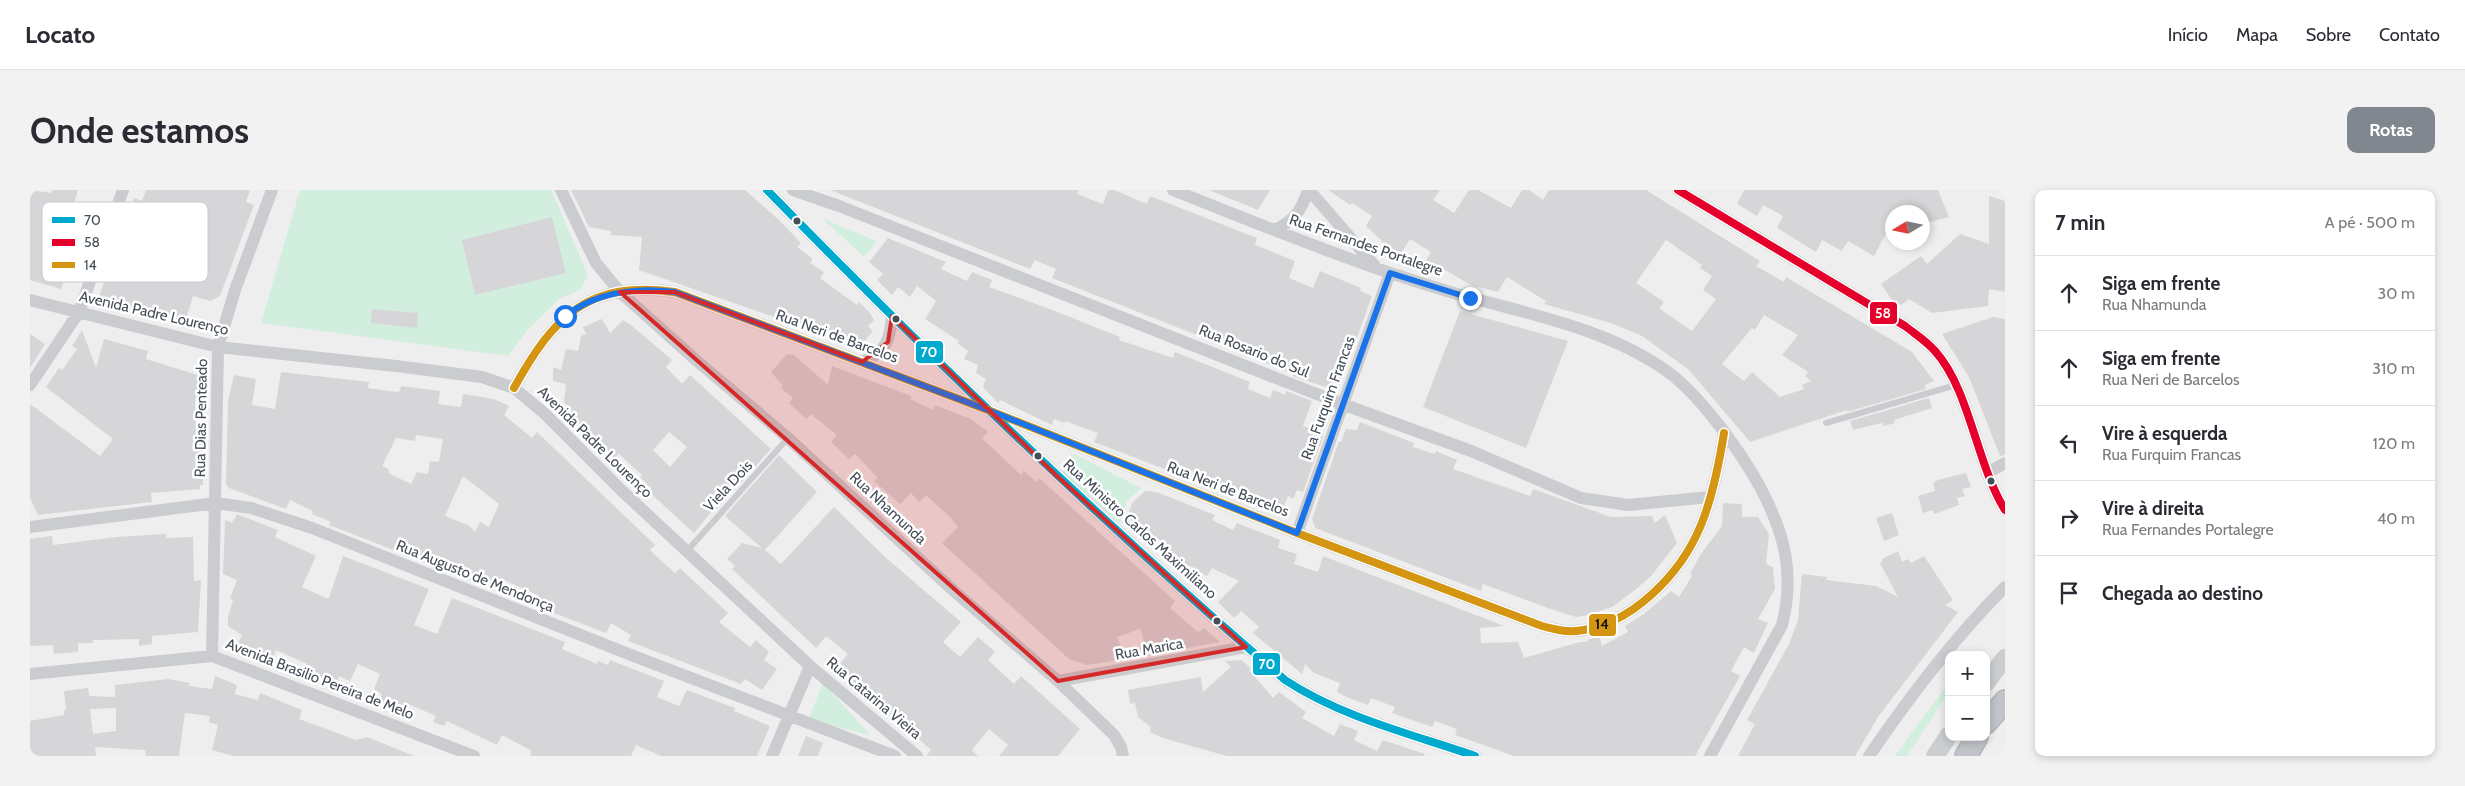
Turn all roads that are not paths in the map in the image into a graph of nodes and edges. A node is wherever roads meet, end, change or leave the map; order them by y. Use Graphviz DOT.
graph roads {
  1 [pos="123,190"];
  2 [pos="272,190"];
  3 [pos="561,190"];
  4 [pos="768,190"];
  5 [pos="793,190"];
  6 [pos="1173,190"];
  7 [pos="1308,190"];
  8 [pos="1678,190"];
  9 [pos="119,202"];
  10 [pos="1274,230"];
  11 [pos="1376,267"];
  12 [pos="1390,273"];
  13 [pos="89,282"];
  14 [pos="620,292"];
  15 [pos="30,300"];
  16 [pos="78,312"];
  17 [pos="892,316"];
  18 [pos="218,347"];
  19 [pos="862,362"];
  20 [pos="30,385"];
  21 [pos="1956,385"];
  22 [pos="514,388"];
  23 [pos="1342,404"];
  24 [pos="988,410"];
  25 [pos="1826,423"];
  26 [pos="1724,433"];
  27 [pos="788,438"];
  28 [pos="2005,463"];
  29 [pos="1987,473"];
  30 [pos="1710,497"];
  31 [pos="216,503"];
  32 [pos="2005,510"];
  33 [pos="30,528"];
  34 [pos="1297,533"];
  35 [pos="687,550"];
  36 [pos="2005,587"];
  37 [pos="1246,647"];
  38 [pos="212,656"];
  39 [pos="2005,658"];
  40 [pos="810,666"];
  41 [pos="30,674"];
  42 [pos="1990,677"];
  43 [pos="1058,681"];
  44 [pos="2005,701"];
  45 [pos="789,716"];
  46 [pos="1990,718"];
  47 [pos="1945,741"];
  48 [pos="1975,741"];
  49 [pos="449,752"];
  50 [pos="474,756"];
  51 [pos="772,756"];
  52 [pos="895,756"];
  53 [pos="917,756"];
  54 [pos="1123,756"];
  55 [pos="1475,756"];
  56 [pos="1710,756"];
  57 [pos="1869,756"];
  58 [pos="1934,756"];
  59 [pos="1966,756"];
  1 -- 9 [label="street"];
  2 -- 18 [label="street, Rua Dias Penteado"];
  3 -- 14 [label="street, Rua Nhamunda"];
  4 -- 17 [label="street, Rua Ministro Carlos Maximiliano"];
  5 -- 23 [label="street, Rua Rosario do Sul"];
  6 -- 10 [label="street, Rua Fernandes Portalegre"];
  7 -- 10 [label="street"];
  7 -- 11 [label="street"];
  8 -- 21 [label="street"];
  10 -- 11 [label="street, Rua Fernandes Portalegre"];
  11 -- 12 [label="street, Rua Fernandes Portalegre"];
  12 -- 23 [label="street, Rua Furquim Francas"];
  12 -- 26 [label="street, Rua Fernandes Portalegre"];
  13 -- 16 [label="street"];
  14 -- 19 [label="street, Rua Neri de Barcelos"];
  14 -- 22 [label="street"];
  14 -- 27 [label="street, Rua Nhamunda"];
  15 -- 16 [label="street, Avenida Padre Lourenço"];
  16 -- 18 [label="street, Avenida Padre Lourenço"];
  16 -- 20 [label="street"];
  17 -- 19 [label="street"];
  17 -- 24 [label="street, Rua Ministro Carlos Maximiliano"];
  18 -- 22 [label="street, Avenida Padre Lourenço"];
  18 -- 31 [label="street, Rua Dias Penteado"];
  19 -- 24 [label="street, Rua Neri de Barcelos"];
  21 -- 25 [label="lane"];
  21 -- 29 [label="street"];
  22 -- 35 [label="street, Avenida Padre Lourenço"];
  23 -- 30 [label="street, Rua Rosario do Sul"];
  23 -- 34 [label="street, Rua Furquim Francas"];
  24 -- 34 [label="street, Rua Neri de Barcelos"];
  24 -- 37 [label="street, Rua Ministro Carlos Maximiliano"];
  26 -- 30 [label="street, Rua Neri de Barcelos"];
  26 -- 56 [label="street, Rua Fernandes Portalegre"];
  27 -- 35 [label="lane, Viela Dois"];
  27 -- 43 [label="street, Rua Nhamunda"];
  28 -- 29 [label="street"];
  29 -- 32 [label="street"];
  30 -- 34 [label="street, Rua Neri de Barcelos"];
  31 -- 33 [label="street, Rua Augusto de Mendonça"];
  31 -- 38 [label="street, Rua Dias Penteado"];
  31 -- 45 [label="street, Rua Augusto de Mendonça"];
  35 -- 40 [label="street, Avenida Padre Lourenço"];
  36 -- 57 [label="street"];
  37 -- 43 [label="street, Rua Marica"];
  37 -- 55 [label="street, Rua Ministro Carlos Maximiliano"];
  38 -- 41 [label="street, Avenida Brasilio Pereira de Melo"];
  38 -- 49 [label="street, Avenida Brasilio Pereira de Melo"];
  39 -- 42 [label="main road"];
  40 -- 45 [label="street"];
  40 -- 53 [label="street, Rua Catarina Vieira"];
  43 -- 54 [label="street, Rua Nhamunda"];
  44 -- 46 [label="highway"];
  45 -- 51 [label="street"];
  45 -- 52 [label="street, Rua Augusto de Mendonça"];
  47 -- 58 [label="main road"];
  48 -- 59 [label="highway"];
  49 -- 50 [label="street, Avenida Brasilio Pereira de Melo"];
}
